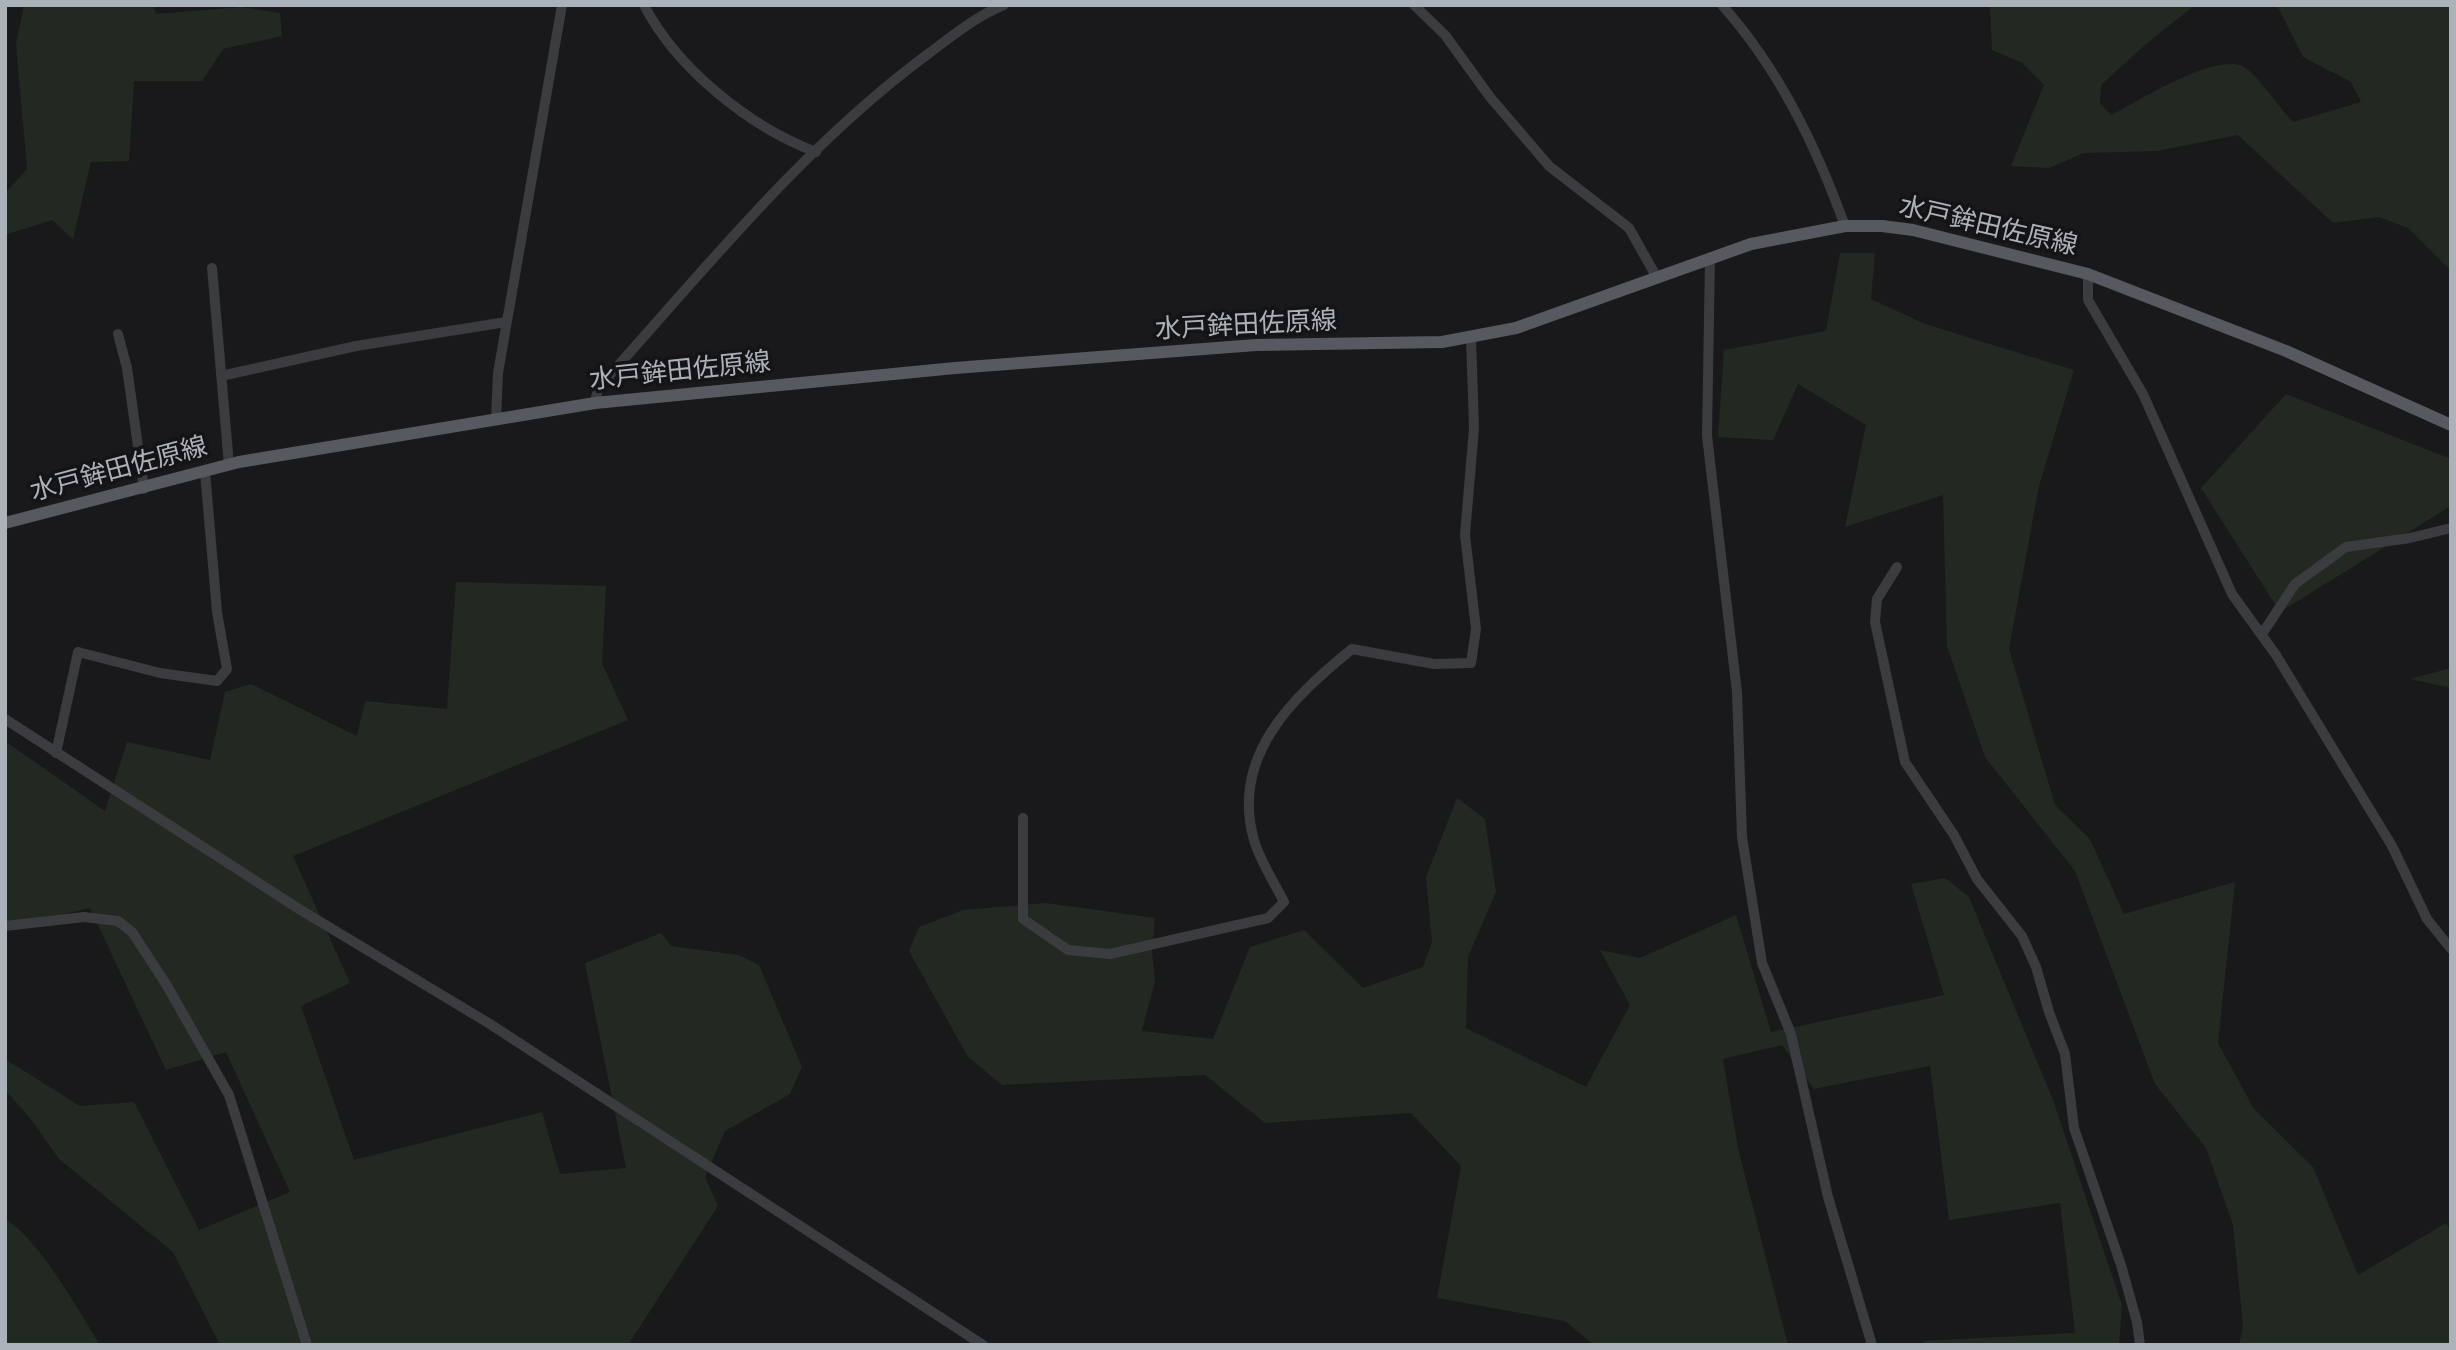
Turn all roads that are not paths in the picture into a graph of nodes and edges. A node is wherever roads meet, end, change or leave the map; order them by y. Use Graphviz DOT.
graph roads {
  1 [pos="562,5"];
  2 [pos="645,5"];
  3 [pos="1004,5"];
  4 [pos="1414,5"];
  5 [pos="1722,5"];
  6 [pos="816,152"];
  7 [pos="1845,226"];
  8 [pos="1710,258"];
  9 [pos="212,268"];
  10 [pos="2088,274"];
  11 [pos="1656,276"];
  12 [pos="506,322"];
  13 [pos="118,334"];
  14 [pos="1471,338"];
  15 [pos="222,376"];
  16 [pos="595,403"];
  17 [pos="496,419"];
  18 [pos="2451,425"];
  19 [pos="229,465"];
  20 [pos="205,472"];
  21 [pos="145,489"];
  22 [pos="5,523"];
  23 [pos="2451,528"];
  24 [pos="1897,567"];
  25 [pos="2262,634"];
  26 [pos="5,719"];
  27 [pos="56,753"];
  28 [pos="1023,818"];
  29 [pos="5,926"];
  30 [pos="2451,949"];
  31 [pos="307,1345"];
  32 [pos="983,1345"];
  33 [pos="1871,1345"];
  34 [pos="2140,1345"];
  1 -- 12 [label="street"];
  2 -- 6 [label="street"];
  3 -- 6 [label="street"];
  4 -- 11 [label="street"];
  5 -- 7 [label="street"];
  6 -- 16 [label="street"];
  7 -- 8 [label="main road, 水戸鉾田佐原線"];
  7 -- 10 [label="main road, 水戸鉾田佐原線"];
  8 -- 11 [label="main road, 水戸鉾田佐原線"];
  8 -- 33 [label="street"];
  9 -- 15 [label="street"];
  10 -- 18 [label="main road, 水戸鉾田佐原線"];
  10 -- 25 [label="street"];
  11 -- 14 [label="main road, 水戸鉾田佐原線"];
  12 -- 15 [label="street"];
  12 -- 17 [label="street"];
  13 -- 21 [label="street"];
  14 -- 16 [label="main road, 水戸鉾田佐原線"];
  14 -- 28 [label="street"];
  15 -- 19 [label="street"];
  16 -- 17 [label="main road, 水戸鉾田佐原線"];
  17 -- 19 [label="main road, 水戸鉾田佐原線"];
  19 -- 20 [label="main road, 水戸鉾田佐原線"];
  20 -- 21 [label="main road, 水戸鉾田佐原線"];
  20 -- 27 [label="street"];
  21 -- 22 [label="main road, 水戸鉾田佐原線"];
  23 -- 25 [label="street"];
  24 -- 34 [label="street"];
  25 -- 30 [label="street"];
  26 -- 27 [label="street"];
  27 -- 32 [label="street"];
  29 -- 31 [label="street"];
}
